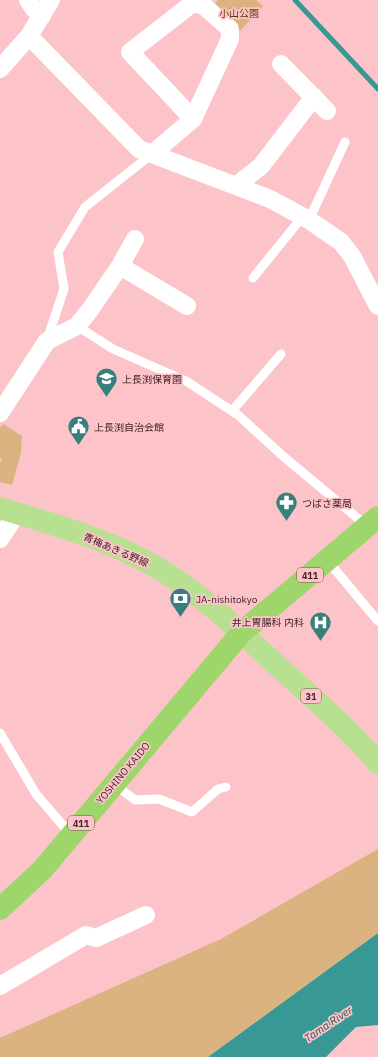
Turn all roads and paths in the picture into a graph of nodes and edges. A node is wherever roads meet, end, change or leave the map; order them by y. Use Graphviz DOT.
graph roads {
  1 [pos="28,0"];
  2 [pos="46,8"];
  3 [pos="29,36"];
  4 [pos="281,64"];
  5 [pos="0,69"];
  6 [pos="314,97"];
  7 [pos="327,111"];
  8 [pos="193,119"];
  9 [pos="345,142"];
  10 [pos="152,154"];
  11 [pos="237,185"];
  12 [pos="306,218"];
  13 [pos="135,239"];
  14 [pos="120,266"];
  15 [pos="252,278"];
  16 [pos="187,306"];
  17 [pos="378,306"];
  18 [pos="77,326"];
  19 [pos="47,341"];
  20 [pos="281,354"];
  21 [pos="232,411"];
  22 [pos="0,413"];
  23 [pos="9,510"];
  24 [pos="372,522"];
  25 [pos="0,539"];
  26 [pos="327,560"];
  27 [pos="378,621"];
  28 [pos="242,632"];
  29 [pos="0,733"];
  30 [pos="378,763"];
  31 [pos="114,784"];
  32 [pos="226,787"];
  33 [pos="71,835"];
  34 [pos="0,909"];
  35 [pos="146,915"];
  36 [pos="0,986"];
  1 -- 2 [label="street"];
  2 -- 3 [label="street"];
  3 -- 5 [label="street"];
  3 -- 10 [label="street"];
  4 -- 6 [label="street"];
  6 -- 7 [label="street"];
  6 -- 11 [label="street"];
  8 -- 8 [label="street"];
  8 -- 10 [label="street"];
  9 -- 12 [label="lane"];
  10 -- 11 [label="street"];
  10 -- 19 [label="lane"];
  11 -- 12 [label="street"];
  12 -- 15 [label="lane"];
  12 -- 17 [label="street"];
  13 -- 14 [label="street"];
  14 -- 16 [label="street"];
  14 -- 18 [label="street"];
  18 -- 19 [label="street"];
  18 -- 21 [label="lane"];
  19 -- 22 [label="street"];
  20 -- 21 [label="lane"];
  21 -- 24 [label="lane"];
  23 -- 25 [label="street"];
  23 -- 28 [label="main road, 青梅あきる野線 / 31"];
  24 -- 26 [label="highway, 411"];
  26 -- 27 [label="lane"];
  26 -- 28 [label="highway, 411"];
  28 -- 30 [label="main road, 青梅あきる野線 / 31"];
  28 -- 31 [label="highway, YOSHINO KAIDO / 411"];
  29 -- 33 [label="lane"];
  31 -- 32 [label="lane"];
  31 -- 33 [label="highway, YOSHINO KAIDO / 411"];
  33 -- 34 [label="highway, YOSHINO KAIDO / 411"];
  35 -- 36 [label="street"];
}
